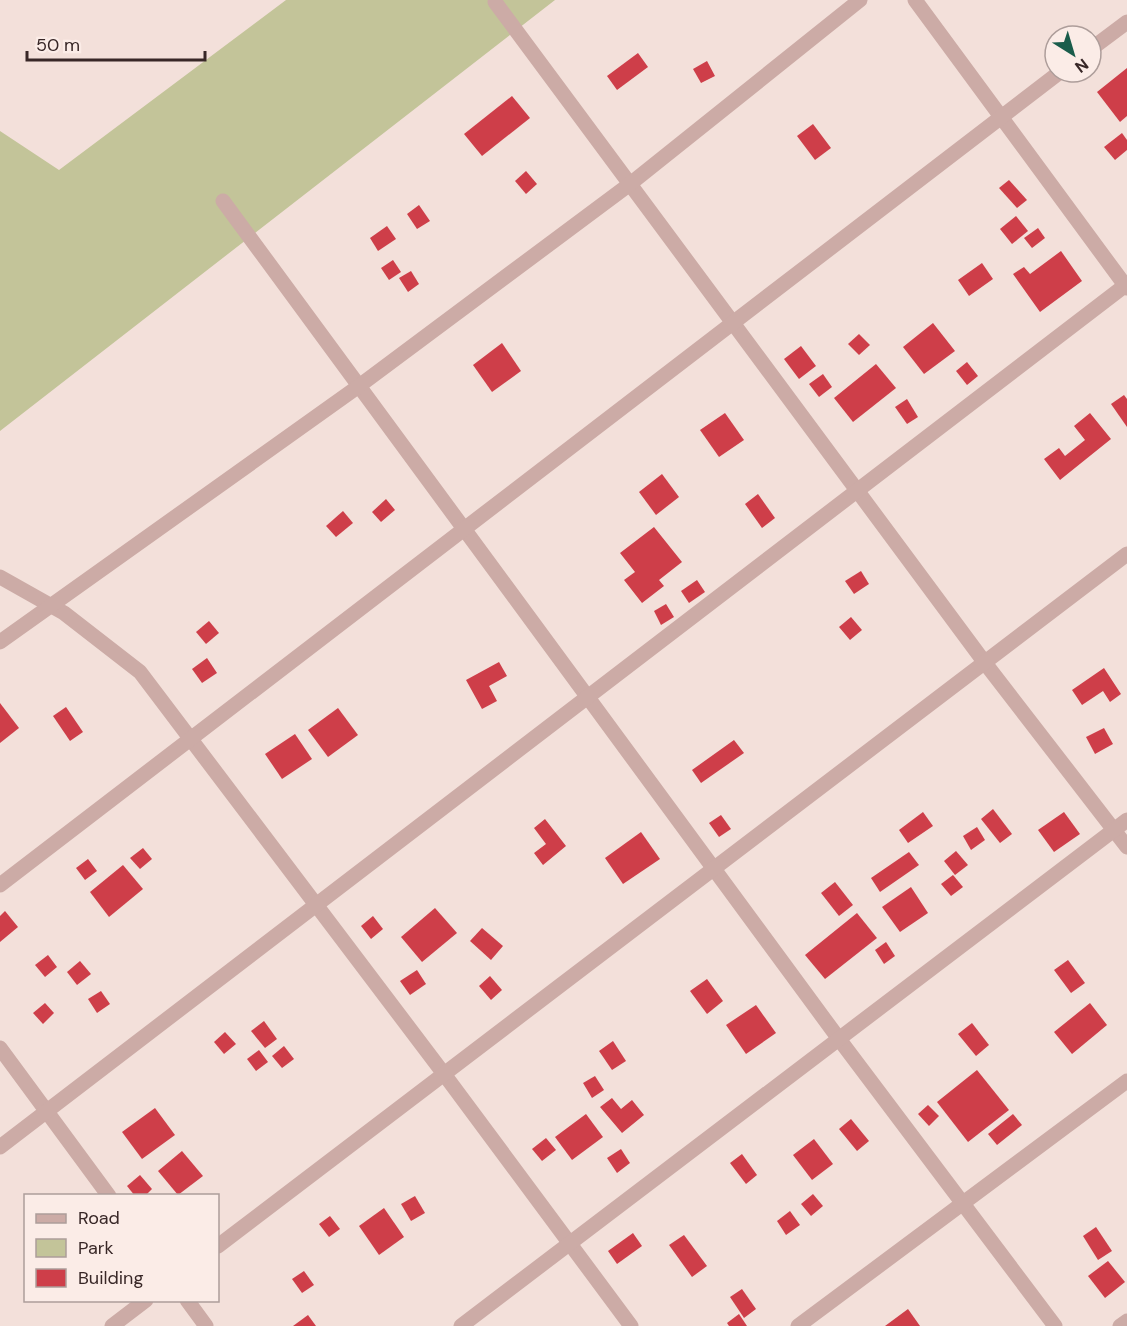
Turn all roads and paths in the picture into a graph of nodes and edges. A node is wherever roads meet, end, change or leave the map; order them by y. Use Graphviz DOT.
graph roads {
  1 [pos="860,0"];
  2 [pos="915,0"];
  3 [pos="495,2"];
  4 [pos="1127,22"];
  5 [pos="1103,40"];
  6 [pos="1044,84"];
  7 [pos="1000,117"];
  8 [pos="630,184"];
  9 [pos="223,201"];
  10 [pos="1126,286"];
  11 [pos="734,322"];
  12 [pos="359,386"];
  13 [pos="858,490"];
  14 [pos="464,530"];
  15 [pos="1127,554"];
  16 [pos="0,578"];
  17 [pos="51,606"];
  18 [pos="0,642"];
  19 [pos="985,663"];
  20 [pos="588,697"];
  21 [pos="191,740"];
  22 [pos="1127,820"];
  23 [pos="1114,830"];
  24 [pos="1127,847"];
  25 [pos="714,869"];
  26 [pos="0,885"];
  27 [pos="316,905"];
  28 [pos="839,1039"];
  29 [pos="0,1048"];
  30 [pos="444,1074"];
  31 [pos="1127,1081"];
  32 [pos="47,1111"];
  33 [pos="0,1147"];
  34 [pos="108,1194"];
  35 [pos="963,1204"];
  36 [pos="569,1244"];
  37 [pos="219,1245"];
  38 [pos="143,1302"];
  39 [pos="188,1302"];
  40 [pos="1127,1321"];
  41 [pos="112,1326"];
  42 [pos="206,1326"];
  43 [pos="461,1326"];
  44 [pos="631,1326"];
  45 [pos="798,1326"];
  46 [pos="1055,1326"];
  47 [pos="1120,1326"];
  1 -- 8 [label="street"];
  2 -- 7 [label="street"];
  3 -- 8 [label="street"];
  4 -- 5 [label="street"];
  6 -- 7 [label="street"];
  7 -- 10 [label="street"];
  7 -- 11 [label="street"];
  8 -- 11 [label="street"];
  8 -- 12 [label="street"];
  9 -- 12 [label="street"];
  10 -- 13 [label="street"];
  11 -- 13 [label="street"];
  11 -- 14 [label="street"];
  12 -- 14 [label="street"];
  12 -- 17 [label="street"];
  13 -- 19 [label="street"];
  13 -- 20 [label="street"];
  14 -- 20 [label="street"];
  14 -- 21 [label="street"];
  15 -- 19 [label="street"];
  16 -- 17 [label="street"];
  17 -- 18 [label="street"];
  17 -- 21 [label="street"];
  19 -- 23 [label="street"];
  19 -- 25 [label="street"];
  20 -- 25 [label="street"];
  20 -- 27 [label="street"];
  21 -- 26 [label="street"];
  21 -- 27 [label="street"];
  22 -- 23 [label="street"];
  23 -- 24 [label="street"];
  23 -- 28 [label="street"];
  25 -- 28 [label="street"];
  25 -- 30 [label="street"];
  27 -- 30 [label="street"];
  27 -- 32 [label="street"];
  28 -- 35 [label="street"];
  28 -- 36 [label="street"];
  29 -- 32 [label="street"];
  30 -- 36 [label="street"];
  30 -- 37 [label="street"];
  31 -- 35 [label="street"];
  32 -- 33 [label="street"];
  32 -- 34 [label="street"];
  35 -- 45 [label="street"];
  35 -- 46 [label="street"];
  36 -- 43 [label="street"];
  36 -- 44 [label="street"];
  38 -- 41 [label="street"];
  39 -- 42 [label="street"];
  40 -- 47 [label="street"];
}
